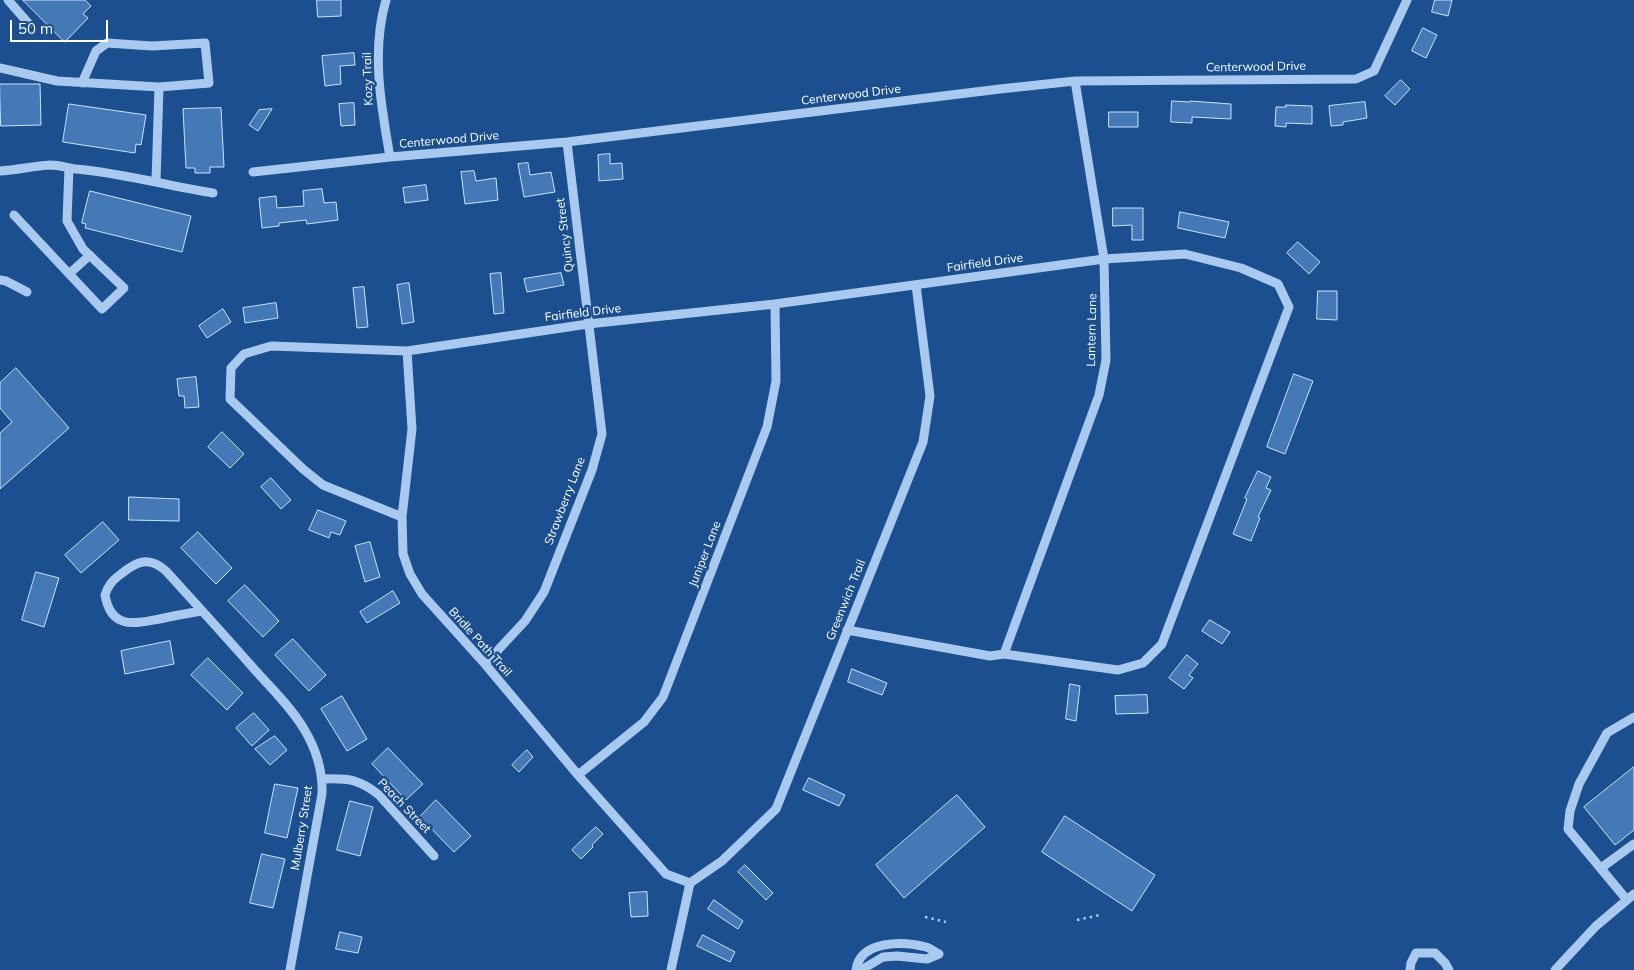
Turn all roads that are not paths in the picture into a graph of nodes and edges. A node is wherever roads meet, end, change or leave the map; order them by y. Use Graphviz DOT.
graph roads {
  1 [pos="8,0"];
  2 [pos="386,0"];
  3 [pos="1407,0"];
  4 [pos="29,24"];
  5 [pos="0,68"];
  6 [pos="1075,81"];
  7 [pos="82,83"];
  8 [pos="159,87"];
  9 [pos="567,142"];
  10 [pos="390,157"];
  11 [pos="69,168"];
  12 [pos="0,171"];
  13 [pos="253,172"];
  14 [pos="156,182"];
  15 [pos="213,193"];
  16 [pos="14,215"];
  17 [pos="90,254"];
  18 [pos="1104,259"];
  19 [pos="69,274"];
  20 [pos="0,280"];
  21 [pos="916,285"];
  22 [pos="27,292"];
  23 [pos="775,304"];
  24 [pos="588,324"];
  25 [pos="408,351"];
  26 [pos="402,518"];
  27 [pos="202,611"];
  28 [pos="847,630"];
  29 [pos="1004,654"];
  30 [pos="485,664"];
  31 [pos="1634,717"];
  32 [pos="578,775"];
  33 [pos="323,779"];
  34 [pos="1634,844"];
  35 [pos="434,856"];
  36 [pos="1601,868"];
  37 [pos="690,883"];
  38 [pos="1631,897"];
  39 [pos="290,970"];
  40 [pos="671,970"];
  41 [pos="856,970"];
  42 [pos="861,970"];
  43 [pos="1410,970"];
  44 [pos="1449,970"];
  45 [pos="1555,970"];
  1 -- 4 [label="street"];
  2 -- 10 [label="street, Kozy Trail"];
  3 -- 6 [label="street, Centerwood Drive"];
  5 -- 7 [label="street"];
  6 -- 9 [label="street, Centerwood Drive"];
  6 -- 18 [label="street, Lantern Lane"];
  7 -- 8 [label="street"];
  7 -- 8 [label="street"];
  8 -- 14 [label="street"];
  9 -- 10 [label="street, Centerwood Drive"];
  9 -- 24 [label="street, Quincy Street"];
  10 -- 13 [label="street, Centerwood Drive"];
  11 -- 12 [label="street"];
  11 -- 14 [label="street"];
  11 -- 17 [label="street"];
  14 -- 15 [label="street"];
  16 -- 19 [label="street"];
  17 -- 19 [label="street"];
  17 -- 19 [label="street"];
  18 -- 21 [label="street, Fairfield Drive"];
  18 -- 29 [label="street, Lantern Lane"];
  18 -- 29 [label="street, Fairfield Drive"];
  20 -- 22 [label="street"];
  21 -- 23 [label="street, Fairfield Drive"];
  21 -- 28 [label="street, Greenwich Trail"];
  23 -- 24 [label="street, Fairfield Drive"];
  23 -- 32 [label="street, Juniper Lane"];
  24 -- 25 [label="street, Fairfield Drive"];
  24 -- 30 [label="street, Strawberry Lane"];
  25 -- 26 [label="street, Bridle Path Trail"];
  25 -- 26 [label="street, Fairfield Drive"];
  26 -- 30 [label="street, Bridle Path Trail"];
  27 -- 27 [label="street, Mulberry Street"];
  27 -- 33 [label="street, Mulberry Street"];
  28 -- 29 [label="street, Fairfield Drive"];
  28 -- 37 [label="street, Greenwich Trail"];
  30 -- 32 [label="street, Bridle Path Trail"];
  31 -- 36 [label="street"];
  32 -- 37 [label="street, Bridle Path Trail"];
  33 -- 35 [label="street, Peach Street"];
  33 -- 39 [label="street, Mulberry Street"];
  34 -- 36 [label="street"];
  36 -- 38 [label="street"];
  37 -- 40 [label="street"];
  38 -- 45 [label="street"];
  41 -- 42 [label="street"];
  43 -- 44 [label="street"];
}
